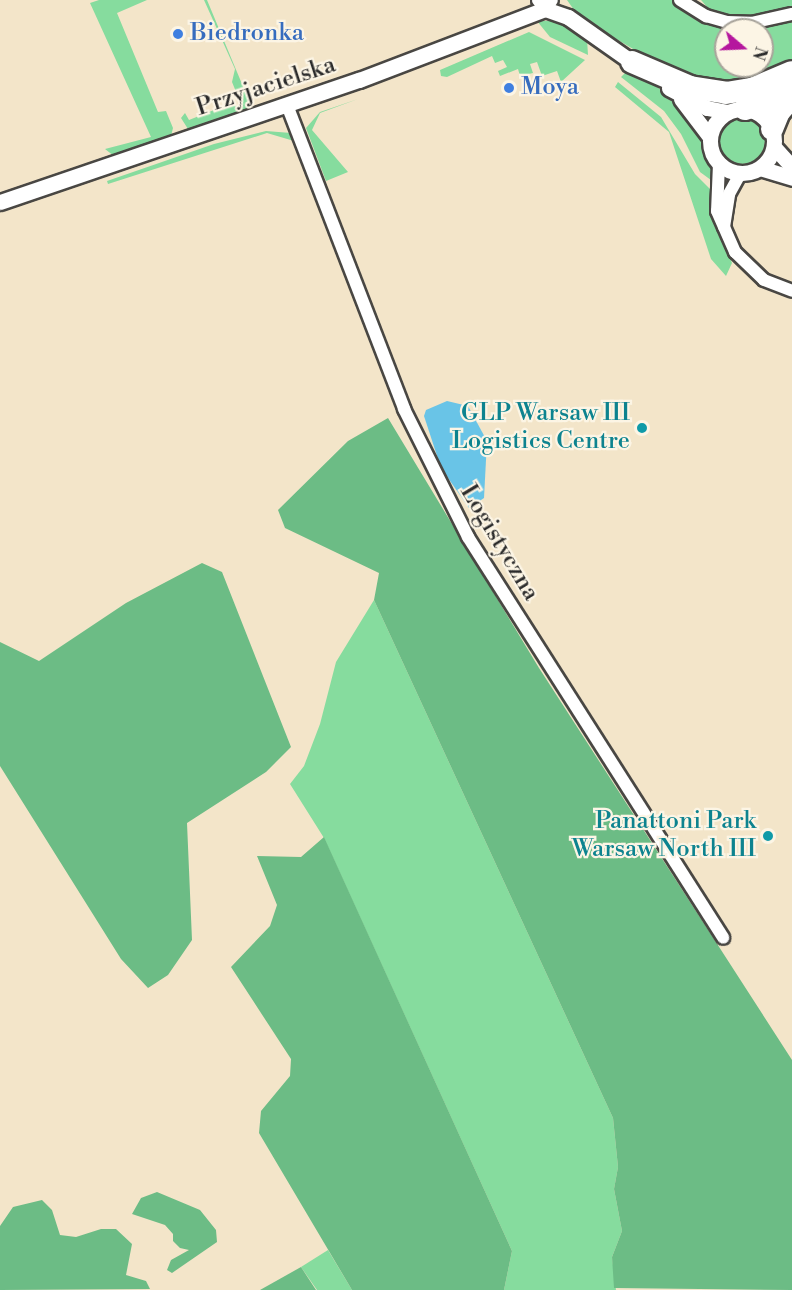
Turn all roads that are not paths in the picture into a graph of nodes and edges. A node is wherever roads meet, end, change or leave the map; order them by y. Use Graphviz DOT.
graph roads {
  1 [pos="680,0"];
  2 [pos="545,3"];
  3 [pos="792,14"];
  4 [pos="632,62"];
  5 [pos="792,73"];
  6 [pos="675,92"];
  7 [pos="792,97"];
  8 [pos="287,105"];
  9 [pos="736,111"];
  10 [pos="710,137"];
  11 [pos="773,138"];
  12 [pos="719,164"];
  13 [pos="792,167"];
  14 [pos="760,168"];
  15 [pos="740,174"];
  16 [pos="792,178"];
  17 [pos="0,202"];
  18 [pos="724,227"];
  19 [pos="792,291"];
  20 [pos="723,938"];
  1 -- 3 [label="street"];
  2 -- 4 [label="street"];
  2 -- 8 [label="street, Przyjacielska"];
  4 -- 5 [label="highway"];
  4 -- 6 [label="street"];
  5 -- 9 [label="highway"];
  6 -- 9 [label="street"];
  6 -- 10 [label="street"];
  7 -- 11 [label="highway"];
  8 -- 17 [label="street, Przyjacielska"];
  8 -- 20 [label="street, Logistyczna"];
  9 -- 10 [label="street"];
  9 -- 11 [label="street"];
  10 -- 12 [label="street"];
  11 -- 13 [label="street"];
  11 -- 14 [label="street"];
  12 -- 15 [label="street"];
  12 -- 18 [label="street"];
  14 -- 15 [label="street"];
  14 -- 16 [label="street"];
  15 -- 18 [label="street"];
  18 -- 19 [label="street"];
}
